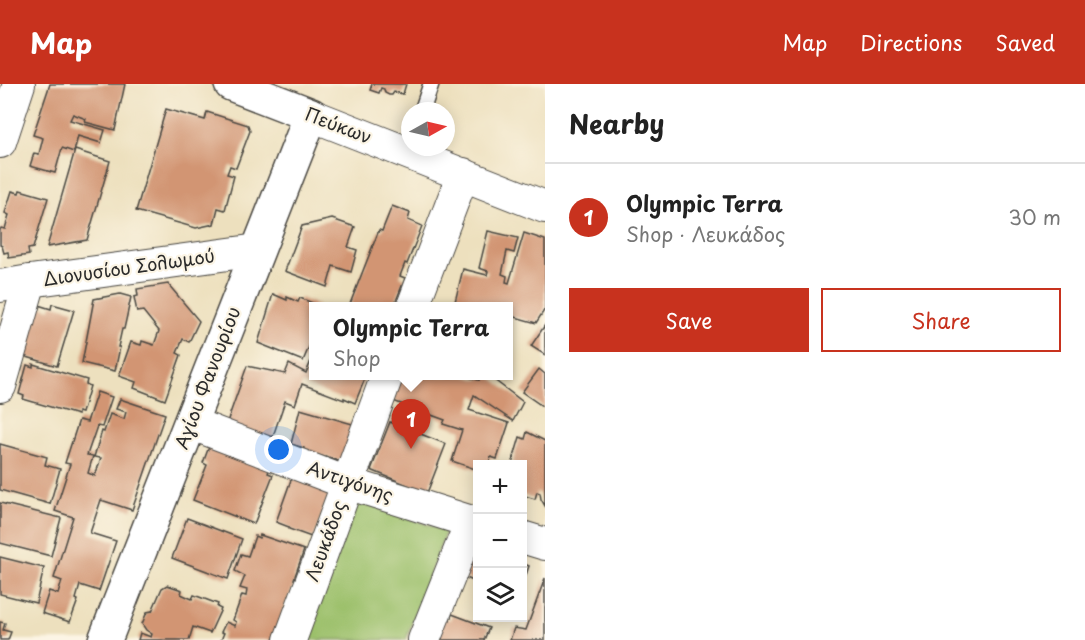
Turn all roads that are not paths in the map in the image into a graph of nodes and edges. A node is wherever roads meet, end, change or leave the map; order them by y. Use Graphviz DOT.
graph roads {
  1 [pos="19,84"];
  2 [pos="431,84"];
  3 [pos="249,87"];
  4 [pos="425,102"];
  5 [pos="311,115"];
  6 [pos="0,142"];
  7 [pos="401,147"];
  8 [pos="422,156"];
  9 [pos="463,174"];
  10 [pos="545,207"];
  11 [pos="258,250"];
  12 [pos="15,284"];
  13 [pos="415,302"];
  14 [pos="385,380"];
  15 [pos="0,386"];
  16 [pos="190,423"];
  17 [pos="347,483"];
  18 [pos="473,523"];
  19 [pos="473,525"];
  20 [pos="527,539"];
  21 [pos="545,544"];
  22 [pos="105,640"];
  23 [pos="290,640"];
  24 [pos="424,640"];
  1 -- 6 [label="street"];
  2 -- 4 [label="lane"];
  3 -- 5 [label="street, Πεύκων"];
  5 -- 7 [label="street, Πεύκων"];
  5 -- 11 [label="street, Αγίου Φανουρίου"];
  8 -- 9 [label="street, Πεύκων"];
  9 -- 10 [label="street, Πεύκων"];
  9 -- 13 [label="street"];
  11 -- 12 [label="street, Διονυσίου Σολωμού"];
  11 -- 16 [label="street, Αγίου Φανουρίου"];
  12 -- 15 [label="street"];
  14 -- 17 [label="street, Λευκάδος"];
  16 -- 17 [label="street, Αντιγόνης"];
  16 -- 22 [label="street, Αγίου Φανουρίου"];
  17 -- 18 [label="street, Αντιγόνης"];
  17 -- 23 [label="street, Λευκάδος"];
  19 -- 24 [label="street"];
  20 -- 21 [label="street"];
}
